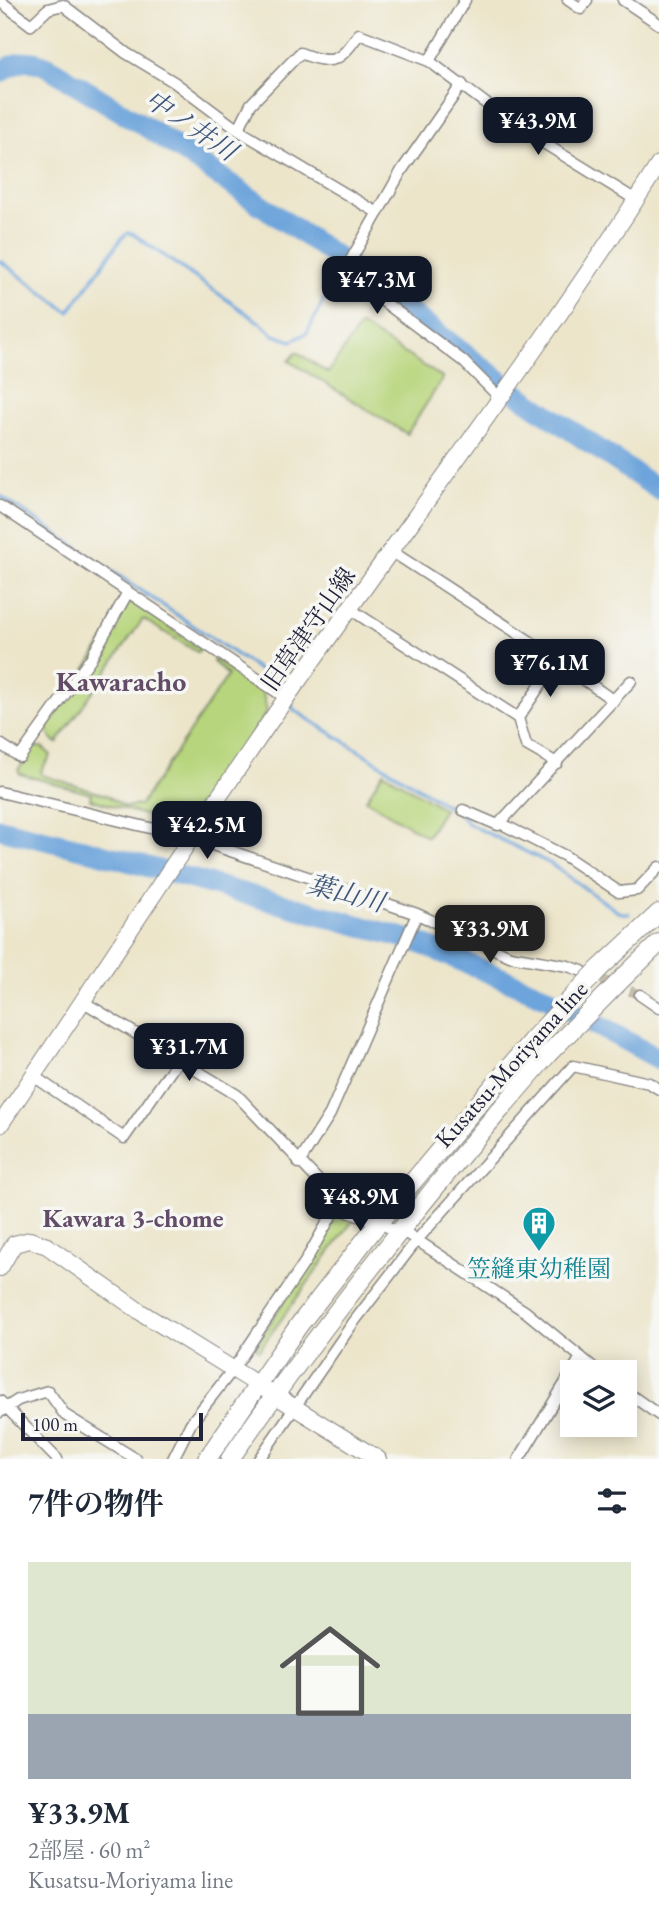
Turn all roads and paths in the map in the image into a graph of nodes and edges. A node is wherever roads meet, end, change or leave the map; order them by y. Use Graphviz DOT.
graph roads {
  1 [pos="465,0"];
  2 [pos="568,0"];
  3 [pos="587,0"];
  4 [pos="623,0"];
  5 [pos="0,1"];
  6 [pos="659,24"];
  7 [pos="429,61"];
  8 [pos="462,84"];
  9 [pos="238,130"];
  10 [pos="659,163"];
  11 [pos="636,200"];
  12 [pos="378,213"];
  13 [pos="500,398"];
  14 [pos="0,506"];
  15 [pos="391,551"];
  16 [pos="128,592"];
  17 [pos="350,609"];
  18 [pos="556,662"];
  19 [pos="631,681"];
  20 [pos="286,698"];
  21 [pos="614,701"];
  22 [pos="518,718"];
  23 [pos="0,744"];
  24 [pos="557,763"];
  25 [pos="0,792"];
  26 [pos="463,810"];
  27 [pos="500,823"];
  28 [pos="190,840"];
  29 [pos="659,867"];
  30 [pos="659,913"];
  31 [pos="417,914"];
  32 [pos="659,943"];
  33 [pos="590,970"];
  34 [pos="640,995"];
  35 [pos="82,1001"];
  36 [pos="659,1008"];
  37 [pos="179,1059"];
  38 [pos="32,1075"];
  39 [pos="659,1088"];
  40 [pos="0,1125"];
  41 [pos="299,1163"];
  42 [pos="338,1204"];
  43 [pos="379,1222"];
  44 [pos="399,1229"];
  45 [pos="417,1240"];
  46 [pos="0,1268"];
  47 [pos="581,1357"];
  48 [pos="585,1360"];
  49 [pos="234,1367"];
  50 [pos="257,1385"];
  51 [pos="273,1396"];
  52 [pos="637,1399"];
  53 [pos="2,1407"];
  54 [pos="293,1408"];
  55 [pos="659,1415"];
  56 [pos="57,1459"];
  57 [pos="136,1459"];
  58 [pos="173,1459"];
  59 [pos="207,1459"];
  60 [pos="230,1459"];
  61 [pos="259,1459"];
  62 [pos="378,1459"];
  63 [pos="519,1459"];
  1 -- 7 [label="street"];
  2 -- 3 [label="street"];
  4 -- 6 [label="street"];
  5 -- 9 [label="street"];
  7 -- 8 [label="street"];
  7 -- 9 [label="street"];
  8 -- 11 [label="street"];
  8 -- 12 [label="street"];
  9 -- 12 [label="street"];
  10 -- 11 [label="street, 旧草津守山線"];
  11 -- 13 [label="street, 旧草津守山線"];
  12 -- 13 [label="street"];
  13 -- 15 [label="street, 旧草津守山線"];
  14 -- 16 [label="street"];
  15 -- 17 [label="street, 旧草津守山線"];
  15 -- 18 [label="street"];
  16 -- 20 [label="street"];
  16 -- 23 [label="street"];
  17 -- 20 [label="street, 旧草津守山線"];
  17 -- 22 [label="street"];
  18 -- 21 [label="street"];
  18 -- 22 [label="street"];
  19 -- 21 [label="street"];
  20 -- 28 [label="street, 旧草津守山線"];
  21 -- 24 [label="street"];
  22 -- 24 [label="street"];
  24 -- 27 [label="street"];
  25 -- 28 [label="street"];
  26 -- 27 [label="street"];
  27 -- 29 [label="street"];
  28 -- 31 [label="street"];
  28 -- 35 [label="street, 旧草津守山線"];
  30 -- 33 [label="main road, Kusatsu-Moriyama line"];
  31 -- 33 [label="street"];
  31 -- 41 [label="street"];
  32 -- 44 [label="main road, Kusatsu-Moriyama line, bridge"];
  33 -- 43 [label="main road, Kusatsu-Moriyama line, bridge"];
  34 -- 36 [label="street"];
  35 -- 37 [label="street"];
  35 -- 38 [label="street, 旧草津守山線"];
  37 -- 38 [label="street"];
  37 -- 41 [label="street"];
  38 -- 40 [label="street, 旧草津守山線"];
  39 -- 45 [label="street"];
  41 -- 42 [label="street"];
  42 -- 43 [label="street"];
  42 -- 49 [label="street"];
  43 -- 44 [label="street"];
  43 -- 50 [label="main road, Kusatsu-Moriyama line"];
  44 -- 45 [label="street"];
  44 -- 51 [label="main road, Kusatsu-Moriyama line"];
  45 -- 47 [label="street"];
  45 -- 54 [label="street"];
  46 -- 49 [label="street"];
  47 -- 48 [label="street"];
  47 -- 63 [label="street"];
  49 -- 50 [label="street"];
  49 -- 58 [label="street"];
  50 -- 51 [label="street"];
  50 -- 59 [label="main road, Kusatsu-Moriyama line"];
  51 -- 54 [label="street"];
  51 -- 60 [label="main road, Kusatsu-Moriyama line"];
  52 -- 55 [label="street"];
  53 -- 56 [label="street"];
  53 -- 57 [label="street"];
  54 -- 61 [label="street"];
  54 -- 62 [label="street"];
}
